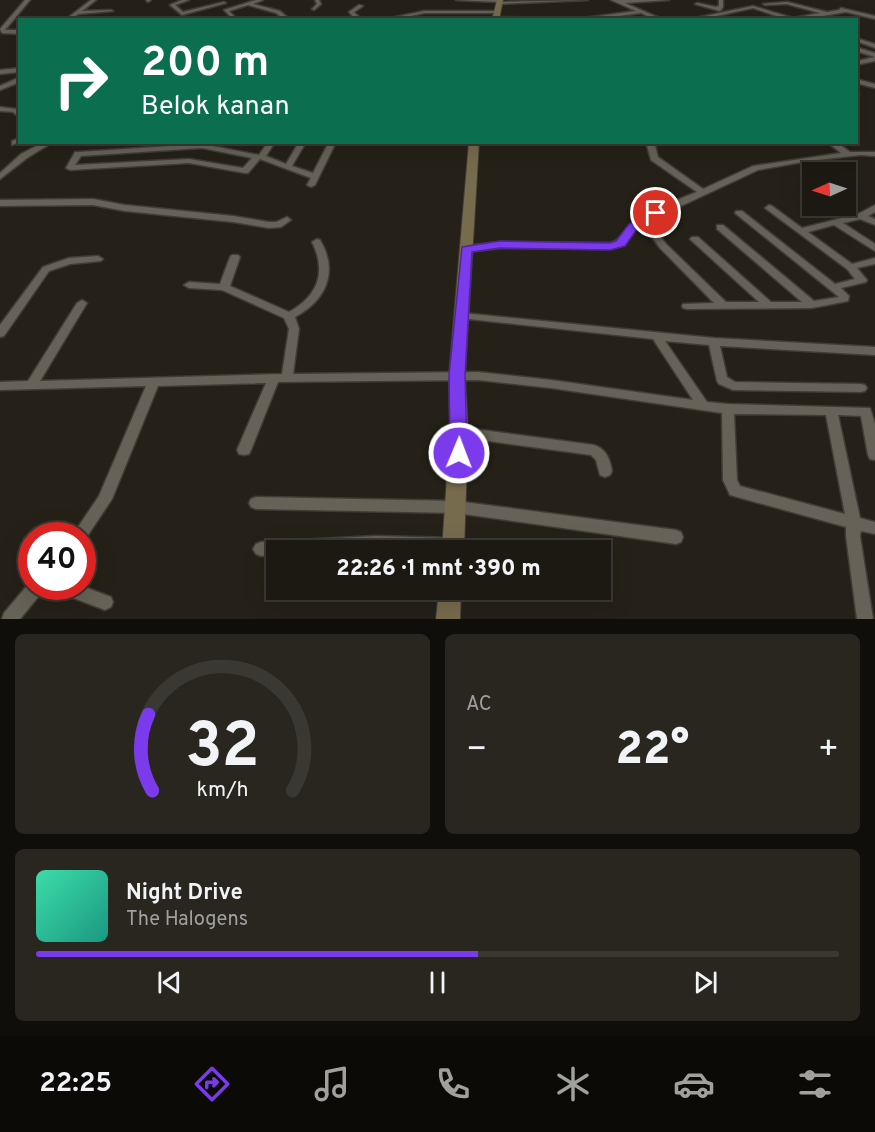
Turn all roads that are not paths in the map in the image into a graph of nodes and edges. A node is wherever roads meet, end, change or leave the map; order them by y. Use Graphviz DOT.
graph roads {
  1 [pos="28,0"];
  2 [pos="94,0"];
  3 [pos="187,0"];
  4 [pos="212,0"];
  5 [pos="261,0"];
  6 [pos="317,0"];
  7 [pos="458,0"];
  8 [pos="586,0"];
  9 [pos="667,0"];
  10 [pos="721,0"];
  11 [pos="477,1"];
  12 [pos="499,1"];
  13 [pos="616,1"];
  14 [pos="224,3"];
  15 [pos="248,4"];
  16 [pos="697,4"];
  17 [pos="765,4"];
  18 [pos="361,6"];
  19 [pos="236,7"];
  20 [pos="831,7"];
  21 [pos="176,9"];
  22 [pos="314,9"];
  23 [pos="720,9"];
  24 [pos="847,10"];
  25 [pos="111,11"];
  26 [pos="734,11"];
  27 [pos="428,12"];
  28 [pos="451,12"];
  29 [pos="468,12"];
  30 [pos="641,12"];
  31 [pos="76,13"];
  32 [pos="825,13"];
  33 [pos="496,17"];
  34 [pos="70,18"];
  35 [pos="232,18"];
  36 [pos="286,18"];
  37 [pos="358,18"];
  38 [pos="394,18"];
  39 [pos="426,18"];
  40 [pos="449,18"];
  41 [pos="466,18"];
  42 [pos="516,18"];
  43 [pos="588,18"];
  44 [pos="657,18"];
  45 [pos="694,18"];
  46 [pos="726,18"];
  47 [pos="791,18"];
  48 [pos="799,18"];
  49 [pos="874,18"];
  50 [pos="858,20"];
  51 [pos="18,32"];
  52 [pos="858,40"];
  53 [pos="875,46"];
  54 [pos="858,50"];
  55 [pos="875,57"];
  56 [pos="858,62"];
  57 [pos="18,70"];
  58 [pos="0,72"];
  59 [pos="18,80"];
  60 [pos="858,82"];
  61 [pos="875,87"];
  62 [pos="0,88"];
  63 [pos="0,109"];
  64 [pos="18,114"];
  65 [pos="46,144"];
  66 [pos="270,144"];
  67 [pos="302,144"];
  68 [pos="332,144"];
  69 [pos="474,144"];
  70 [pos="650,144"];
  71 [pos="833,144"];
  72 [pos="202,146"];
  73 [pos="848,154"];
  74 [pos="875,154"];
  75 [pos="259,157"];
  76 [pos="189,161"];
  77 [pos="287,168"];
  78 [pos="0,177"];
  79 [pos="701,191"];
  80 [pos="0,202"];
  81 [pos="769,208"];
  82 [pos="875,208"];
  83 [pos="739,213"];
  84 [pos="861,216"];
  85 [pos="287,220"];
  86 [pos="644,220"];
  87 [pos="835,222"];
  88 [pos="875,222"];
  89 [pos="720,227"];
  90 [pos="800,231"];
  91 [pos="695,239"];
  92 [pos="317,242"];
  93 [pos="875,248"];
  94 [pos="466,249"];
  95 [pos="235,257"];
  96 [pos="98,259"];
  97 [pos="875,261"];
  98 [pos="850,267"];
  99 [pos="189,285"];
  100 [pos="224,287"];
  101 [pos="833,287"];
  102 [pos="82,303"];
  103 [pos="812,305"];
  104 [pos="687,306"];
  105 [pos="724,306"];
  106 [pos="768,306"];
  107 [pos="290,316"];
  108 [pos="463,316"];
  109 [pos="0,333"];
  110 [pos="657,337"];
  111 [pos="714,342"];
  112 [pos="875,351"];
  113 [pos="457,375"];
  114 [pos="287,378"];
  115 [pos="273,380"];
  116 [pos="153,383"];
  117 [pos="0,386"];
  118 [pos="31,386"];
  119 [pos="861,388"];
  120 [pos="703,405"];
  121 [pos="729,410"];
  122 [pos="831,411"];
  123 [pos="459,432"];
  124 [pos="244,450"];
  125 [pos="875,455"];
  126 [pos="605,471"];
  127 [pos="256,503"];
  128 [pos="456,507"];
  129 [pos="89,522"];
  130 [pos="854,523"];
  131 [pos="875,528"];
  132 [pos="676,537"];
  133 [pos="454,540"];
  134 [pos="261,549"];
  135 [pos="266,549"];
  136 [pos="96,599"];
  137 [pos="26,600"];
  138 [pos="449,600"];
  139 [pos="105,602"];
  140 [pos="10,619"];
  141 [pos="448,619"];
  142 [pos="865,619"];
  1 -- 51 [label="street"];
  2 -- 31 [label="street"];
  3 -- 21 [label="street"];
  4 -- 14 [label="street"];
  4 -- 21 [label="street"];
  5 -- 15 [label="street"];
  6 -- 22 [label="street"];
  7 -- 11 [label="street"];
  8 -- 12 [label="street"];
  9 -- 13 [label="street"];
  10 -- 23 [label="street"];
  11 -- 12 [label="street"];
  12 -- 33 [label="street"];
  13 -- 30 [label="street"];
  14 -- 19 [label="street"];
  14 -- 21 [label="street"];
  15 -- 19 [label="street"];
  15 -- 36 [label="street"];
  16 -- 23 [label="street"];
  17 -- 32 [label="street"];
  18 -- 37 [label="street"];
  19 -- 35 [label="street"];
  20 -- 24 [label="street"];
  23 -- 26 [label="street"];
  23 -- 45 [label="street"];
  24 -- 32 [label="street"];
  24 -- 49 [label="street"];
  25 -- 31 [label="street"];
  26 -- 46 [label="street"];
  26 -- 47 [label="street"];
  27 -- 28 [label="street"];
  27 -- 38 [label="street"];
  27 -- 39 [label="street"];
  28 -- 29 [label="street"];
  28 -- 40 [label="street"];
  29 -- 33 [label="street"];
  29 -- 41 [label="street"];
  30 -- 43 [label="street"];
  30 -- 44 [label="street"];
  31 -- 34 [label="street"];
  32 -- 48 [label="street"];
  33 -- 42 [label="street"];
  49 -- 50 [label="street"];
  52 -- 53 [label="street"];
  54 -- 55 [label="street"];
  55 -- 56 [label="street"];
  57 -- 58 [label="street"];
  59 -- 62 [label="street"];
  60 -- 61 [label="street"];
  63 -- 64 [label="street"];
  65 -- 78 [label="street"];
  66 -- 75 [label="street"];
  67 -- 77 [label="street"];
  68 -- 77 [label="street"];
  69 -- 94 [label="street"];
  70 -- 79 [label="street"];
  71 -- 73 [label="street"];
  72 -- 75 [label="street"];
  72 -- 76 [label="street"];
  72 -- 76 [label="street"];
  73 -- 74 [label="street"];
  73 -- 79 [label="street"];
  75 -- 76 [label="street"];
  75 -- 77 [label="street"];
  79 -- 86 [label="street"];
  80 -- 85 [label="street"];
  81 -- 90 [label="street"];
  82 -- 84 [label="street"];
  83 -- 101 [label="street"];
  84 -- 87 [label="street"];
  84 -- 88 [label="street"];
  86 -- 94 [label="street"];
  86 -- 105 [label="street"];
  87 -- 90 [label="street"];
  87 -- 93 [label="street"];
  89 -- 103 [label="street"];
  90 -- 98 [label="street"];
  91 -- 106 [label="street"];
  92 -- 107 [label="street"];
  94 -- 108 [label="street"];
  95 -- 100 [label="street"];
  96 -- 109 [label="street"];
  97 -- 98 [label="street"];
  98 -- 101 [label="street"];
  99 -- 100 [label="street"];
  100 -- 107 [label="street"];
  101 -- 103 [label="street"];
  102 -- 118 [label="street"];
  103 -- 106 [label="street"];
  104 -- 105 [label="street"];
  105 -- 106 [label="street"];
  107 -- 114 [label="street"];
  108 -- 110 [label="street"];
  108 -- 113 [label="street"];
  110 -- 111 [label="street"];
  110 -- 120 [label="street"];
  111 -- 112 [label="street"];
  111 -- 119 [label="street"];
  113 -- 114 [label="street"];
  113 -- 120 [label="street"];
  113 -- 123 [label="street"];
  114 -- 115 [label="street"];
  115 -- 116 [label="street"];
  115 -- 124 [label="street"];
  116 -- 118 [label="street"];
  116 -- 129 [label="street"];
  117 -- 118 [label="street"];
  120 -- 121 [label="street"];
  121 -- 122 [label="street"];
  121 -- 130 [label="street"];
  122 -- 125 [label="street"];
  122 -- 130 [label="street"];
  123 -- 126 [label="street"];
  123 -- 128 [label="street"];
  127 -- 128 [label="street"];
  128 -- 132 [label="street"];
  128 -- 133 [label="street"];
  130 -- 131 [label="street"];
  130 -- 142 [label="street"];
  134 -- 135 [label="street"];
  136 -- 139 [label="street"];
  137 -- 140 [label="street"];
  138 -- 141 [label="street"];
}
